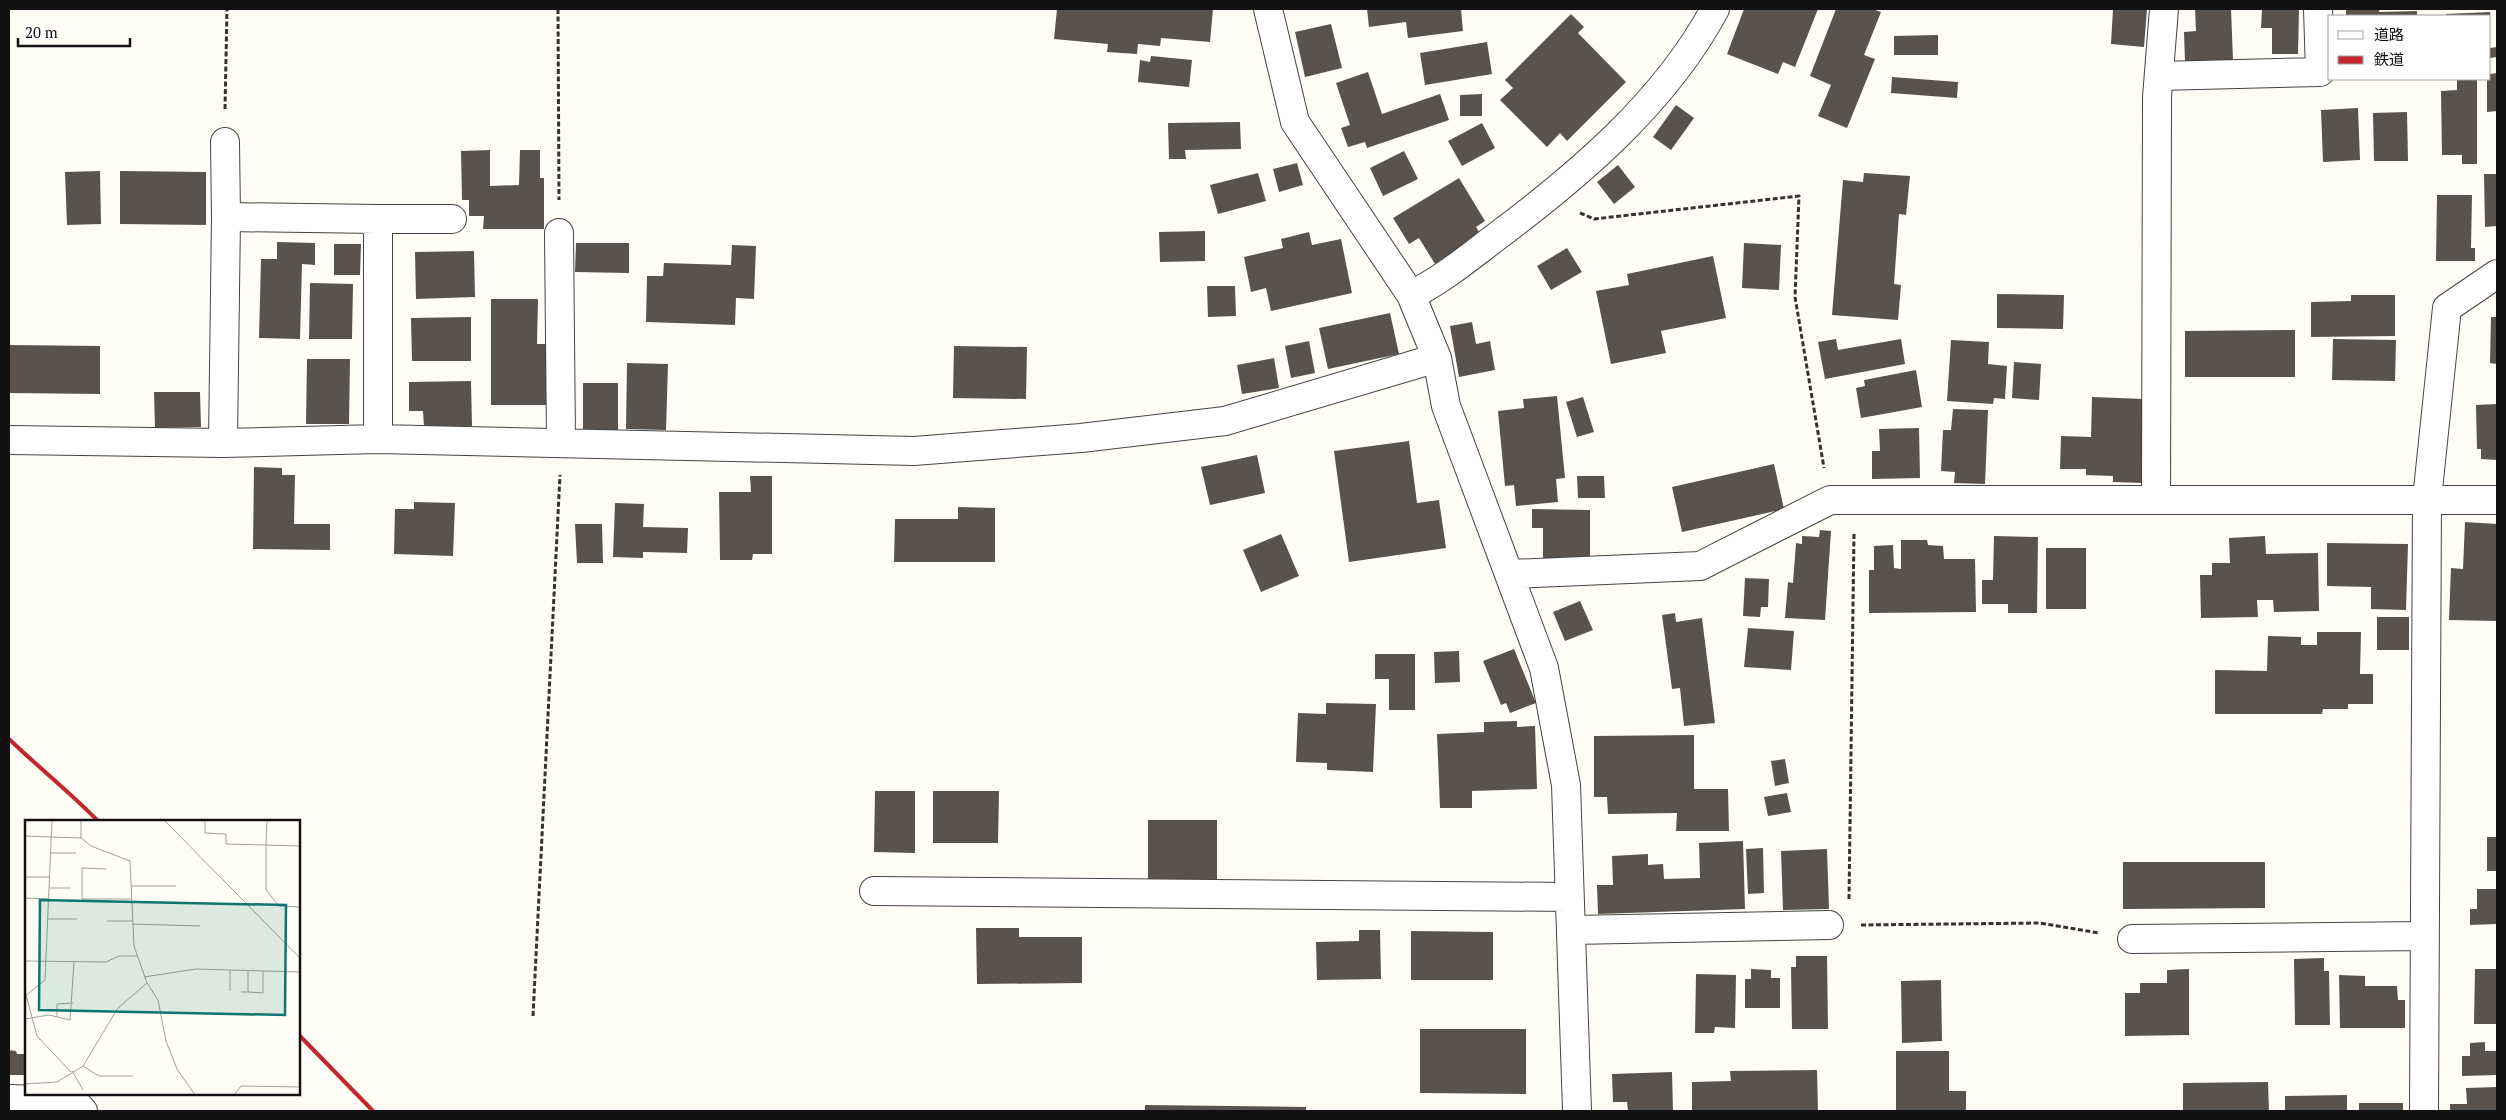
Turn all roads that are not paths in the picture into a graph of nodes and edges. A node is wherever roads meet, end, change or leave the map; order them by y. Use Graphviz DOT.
graph roads {
  1 [pos="1268,9"];
  2 [pos="1715,9"];
  3 [pos="2164,9"];
  4 [pos="2318,9"];
  5 [pos="2159,76"];
  6 [pos="225,142"];
  7 [pos="226,217"];
  8 [pos="378,219"];
  9 [pos="452,219"];
  10 [pos="559,233"];
  11 [pos="2497,274"];
  12 [pos="1411,295"];
  13 [pos="1437,358"];
  14 [pos="378,439"];
  15 [pos="9,440"];
  16 [pos="562,442"];
  17 [pos="223,443"];
  18 [pos="2427,499"];
  19 [pos="2156,500"];
  20 [pos="2497,500"];
  21 [pos="1510,574"];
  22 [pos="874,891"];
  23 [pos="1569,897"];
  24 [pos="1839,925"];
  25 [pos="1572,930"];
  26 [pos="2424,936"];
  27 [pos="2132,939"];
  28 [pos="9,1099"];
  29 [pos="82,1111"];
  30 [pos="1577,1111"];
  31 [pos="2424,1111"];
  1 -- 12 [label="street"];
  2 -- 12 [label="street"];
  3 -- 5 [label="street"];
  4 -- 5 [label="street"];
  5 -- 19 [label="street"];
  6 -- 7 [label="street"];
  7 -- 8 [label="street"];
  7 -- 17 [label="street"];
  8 -- 9 [label="street"];
  8 -- 14 [label="street"];
  10 -- 16 [label="street"];
  11 -- 18 [label="street"];
  12 -- 13 [label="street"];
  13 -- 16 [label="street"];
  13 -- 21 [label="street"];
  14 -- 16 [label="street"];
  14 -- 17 [label="street"];
  15 -- 17 [label="street"];
  18 -- 19 [label="street"];
  18 -- 20 [label="street"];
  18 -- 26 [label="street"];
  19 -- 21 [label="street"];
  21 -- 23 [label="street"];
  22 -- 23 [label="street"];
  23 -- 25 [label="street"];
  24 -- 25 [label="street"];
  25 -- 30 [label="street"];
  26 -- 27 [label="street"];
  26 -- 31 [label="street"];
  28 -- 29 [label="street"];
}
